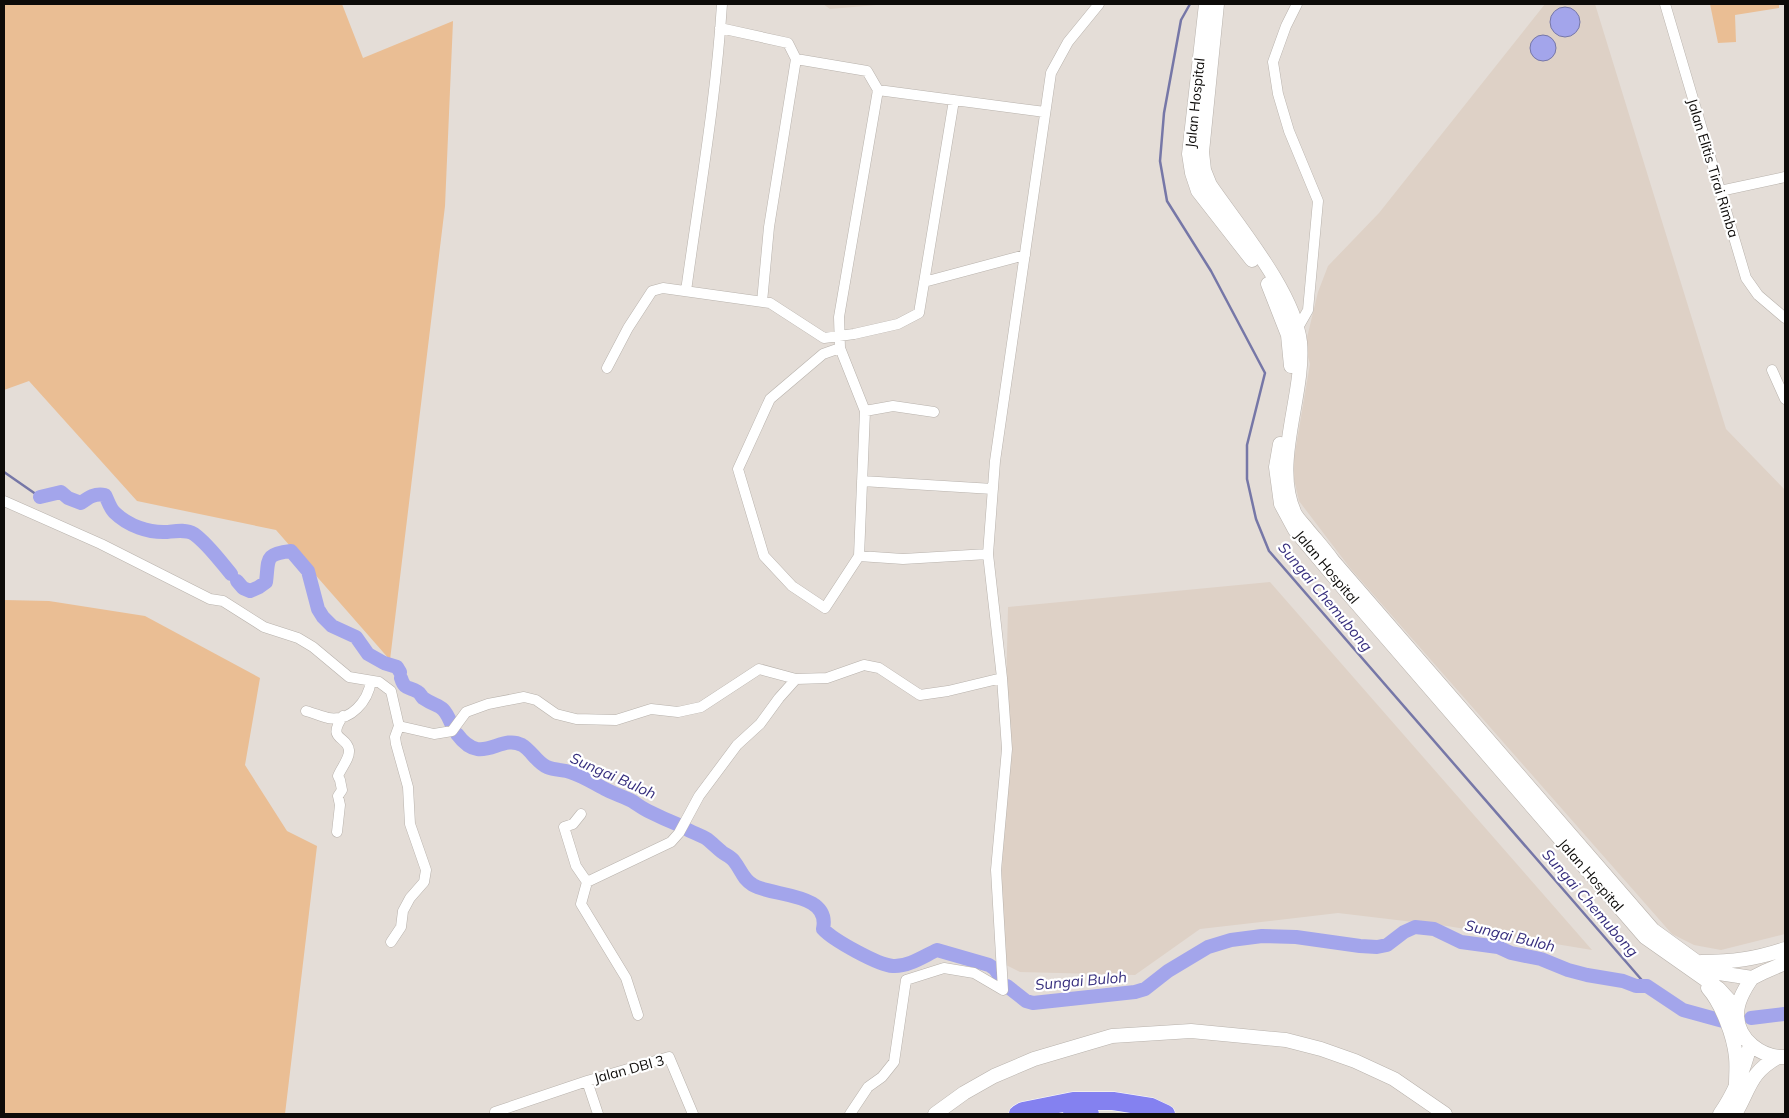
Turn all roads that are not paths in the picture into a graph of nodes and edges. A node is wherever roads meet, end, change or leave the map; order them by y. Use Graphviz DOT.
graph roads {
  1 [pos="722,4"];
  2 [pos="1098,4"];
  3 [pos="1206,4"];
  4 [pos="1216,4"];
  5 [pos="1297,4"];
  6 [pos="1665,4"];
  7 [pos="720,28"];
  8 [pos="796,59"];
  9 [pos="878,90"];
  10 [pos="954,100"];
  11 [pos="1045,112"];
  12 [pos="1785,177"];
  13 [pos="1720,192"];
  14 [pos="1025,255"];
  15 [pos="924,282"];
  16 [pos="686,291"];
  17 [pos="762,302"];
  18 [pos="1785,318"];
  19 [pos="1292,333"];
  20 [pos="839,336"];
  21 [pos="840,348"];
  22 [pos="607,368"];
  23 [pos="1772,370"];
  24 [pos="1785,396"];
  25 [pos="865,411"];
  26 [pos="934,412"];
  27 [pos="862,481"];
  28 [pos="993,489"];
  29 [pos="4,501"];
  30 [pos="988,554"];
  31 [pos="859,556"];
  32 [pos="1002,678"];
  33 [pos="796,679"];
  34 [pos="371,681"];
  35 [pos="306,711"];
  36 [pos="343,716"];
  37 [pos="399,726"];
  38 [pos="581,814"];
  39 [pos="337,832"];
  40 [pos="587,882"];
  41 [pos="391,942"];
  42 [pos="1785,950"];
  43 [pos="1785,964"];
  44 [pos="1694,966"];
  45 [pos="1758,975"];
  46 [pos="1737,1014"];
  47 [pos="638,1015"];
  48 [pos="1750,1045"];
  49 [pos="1782,1057"];
  50 [pos="587,1081"];
  51 [pos="1736,1085"];
  52 [pos="495,1113"];
  53 [pos="598,1114"];
  54 [pos="693,1114"];
  55 [pos="850,1114"];
  56 [pos="935,1114"];
  57 [pos="1018,1114"];
  58 [pos="1072,1114"];
  59 [pos="1090,1114"];
  60 [pos="1166,1114"];
  61 [pos="1445,1114"];
  62 [pos="1720,1114"];
  63 [pos="1735,1114"];
  1 -- 7 [label="street"];
  2 -- 11 [label="street"];
  3 -- 19 [label="main road, Jalan Hospital"];
  4 -- 19 [label="main road, Jalan Hospital"];
  5 -- 19 [label="street"];
  6 -- 13 [label="street, Jalan Elitis Tirai Rimba"];
  7 -- 8 [label="street"];
  7 -- 16 [label="street"];
  8 -- 9 [label="street"];
  8 -- 17 [label="street"];
  9 -- 10 [label="street"];
  9 -- 20 [label="street"];
  10 -- 11 [label="street"];
  10 -- 15 [label="street"];
  11 -- 14 [label="street"];
  12 -- 13 [label="street"];
  13 -- 18 [label="street, Jalan Elitis Tirai Rimba"];
  14 -- 15 [label="street"];
  14 -- 28 [label="street"];
  15 -- 20 [label="street"];
  16 -- 17 [label="street"];
  16 -- 22 [label="street"];
  17 -- 20 [label="street"];
  19 -- 44 [label="main road, Jalan Hospital"];
  20 -- 21 [label="street"];
  21 -- 25 [label="street"];
  21 -- 31 [label="street"];
  23 -- 24 [label="street"];
  25 -- 26 [label="street"];
  25 -- 27 [label="street"];
  27 -- 28 [label="street"];
  27 -- 31 [label="street"];
  28 -- 30 [label="street"];
  29 -- 34 [label="street"];
  30 -- 31 [label="street"];
  30 -- 32 [label="street"];
  32 -- 33 [label="street"];
  32 -- 55 [label="street"];
  33 -- 37 [label="street"];
  33 -- 40 [label="street"];
  34 -- 36 [label="street"];
  34 -- 37 [label="street"];
  35 -- 36 [label="street"];
  36 -- 39 [label="street"];
  37 -- 41 [label="street"];
  38 -- 40 [label="street"];
  40 -- 47 [label="street"];
  42 -- 44 [label="main road"];
  42 -- 45 [label="main road"];
  43 -- 45 [label="main road, Jalan Hospital"];
  44 -- 45 [label="main road, Jalan Hospital"];
  44 -- 46 [label="main road, Jalan Hospital"];
  44 -- 51 [label="main road"];
  45 -- 46 [label="main road"];
  46 -- 48 [label="main road, Jalan Hospital"];
  48 -- 49 [label="main road"];
  48 -- 51 [label="main road"];
  49 -- 63 [label="main road"];
  50 -- 52 [label="street"];
  50 -- 53 [label="street"];
  50 -- 54 [label="street, Jalan DBI 3"];
  51 -- 62 [label="main road"];
  56 -- 61 [label="main road"];
  57 -- 60 [label="highway"];
  58 -- 59 [label="highway"];
}
